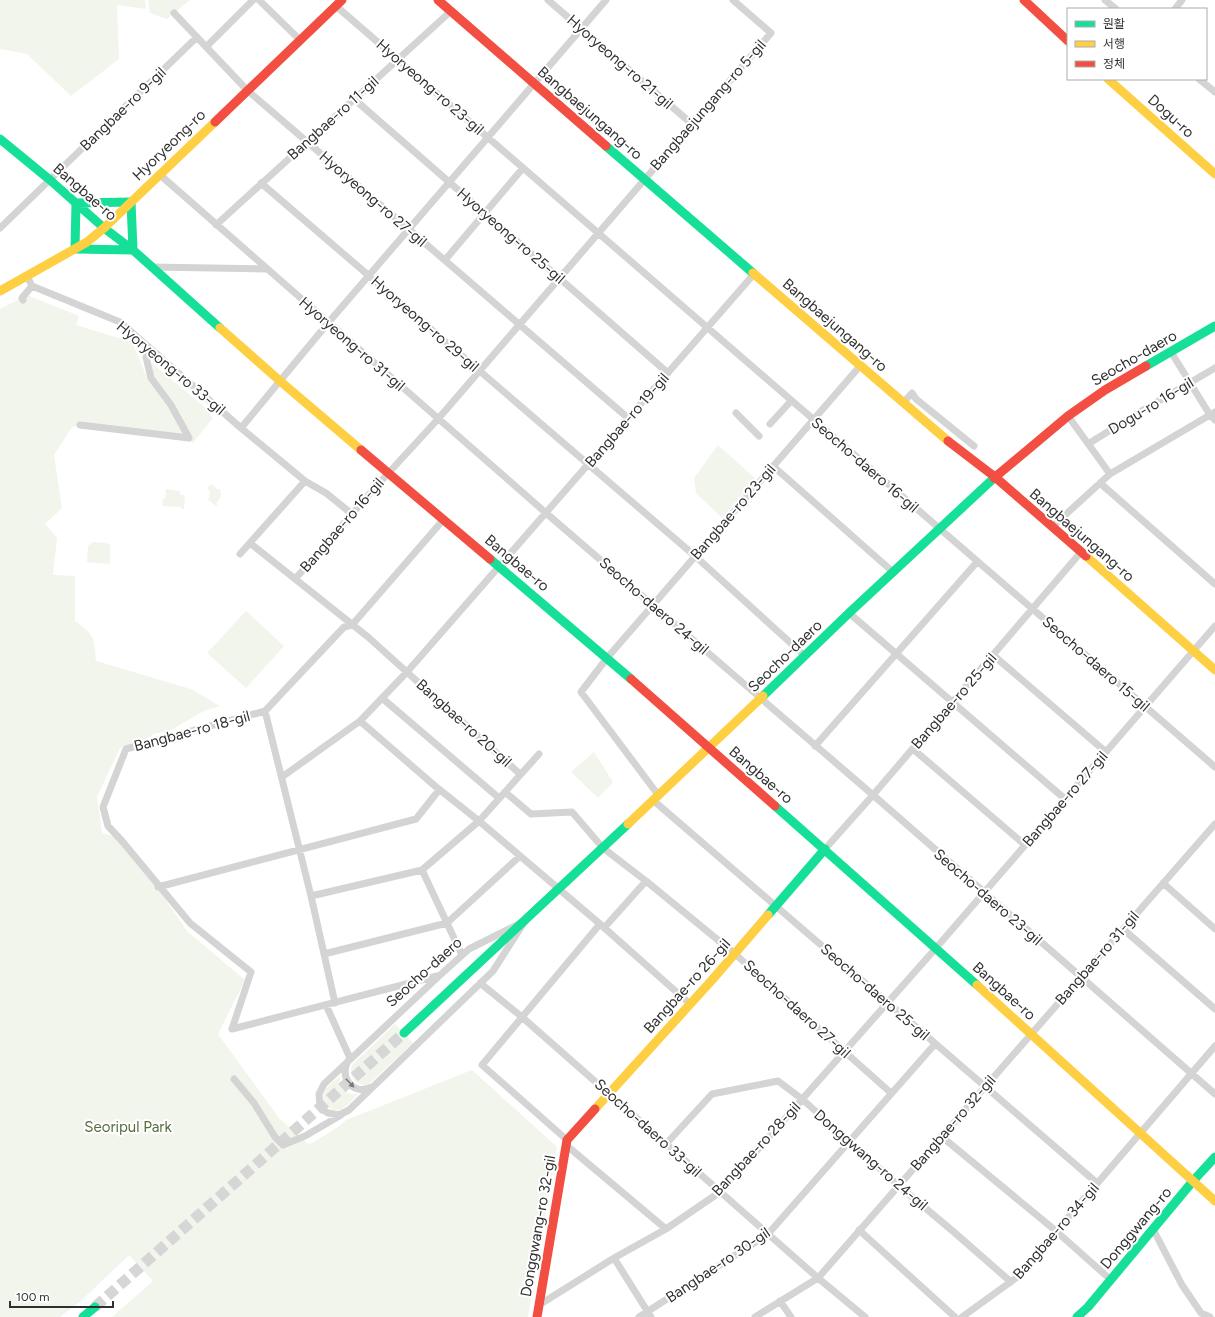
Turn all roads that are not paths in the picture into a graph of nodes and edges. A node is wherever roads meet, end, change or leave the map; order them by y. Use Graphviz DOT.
graph roads {
  1 [pos="253,0"];
  2 [pos="259,0"];
  3 [pos="438,0"];
  4 [pos="548,0"];
  5 [pos="606,0"];
  6 [pos="733,0"];
  7 [pos="1024,0"];
  8 [pos="1106,0"];
  9 [pos="339,3"];
  10 [pos="1115,8"];
  11 [pos="451,11"];
  12 [pos="174,13"];
  13 [pos="582,28"];
  14 [pos="197,37"];
  15 [pos="300,40"];
  16 [pos="1067,40"];
  17 [pos="206,47"];
  18 [pos="398,59"];
  19 [pos="1110,80"];
  20 [pos="1200,80"];
  21 [pos="534,84"];
  22 [pos="247,90"];
  23 [pos="1215,92"];
  24 [pos="354,99"];
  25 [pos="692,124"];
  26 [pos="488,137"];
  27 [pos="0,139"];
  28 [pos="307,142"];
  29 [pos="523,168"];
  30 [pos="159,174"];
  31 [pos="1215,174"];
  32 [pos="644,179"];
  33 [pos="50,180"];
  34 [pos="449,182"];
  35 [pos="261,183"];
  36 [pos="131,202"];
  37 [pos="76,203"];
  38 [pos="485,214"];
  39 [pos="216,225"];
  40 [pos="1,226"];
  41 [pos="104,228"];
  42 [pos="409,229"];
  43 [pos="598,233"];
  44 [pos="75,249"];
  45 [pos="133,250"];
  46 [pos="444,260"];
  47 [pos="151,267"];
  48 [pos="266,269"];
  49 [pos="754,274"];
  50 [pos="27,276"];
  51 [pos="369,276"];
  52 [pos="559,278"];
  53 [pos="32,286"];
  54 [pos="0,291"];
  55 [pos="23,300"];
  56 [pos="328,323"];
  57 [pos="520,324"];
  58 [pos="1215,326"];
  59 [pos="707,328"];
  60 [pos="152,350"];
  61 [pos="1171,352"];
  62 [pos="860,366"];
  63 [pos="1215,368"];
  64 [pos="479,371"];
  65 [pos="668,373"];
  66 [pos="280,381"];
  67 [pos="1190,382"];
  68 [pos="791,401"];
  69 [pos="903,402"];
  70 [pos="736,413"];
  71 [pos="1068,416"];
  72 [pos="1213,416"];
  73 [pos="628,418"];
  74 [pos="438,419"];
  75 [pos="813,420"];
  76 [pos="770,424"];
  77 [pos="80,425"];
  78 [pos="241,428"];
  79 [pos="759,436"];
  80 [pos="1088,444"];
  81 [pos="974,446"];
  82 [pos="588,465"];
  83 [pos="773,466"];
  84 [pos="389,473"];
  85 [pos="1110,474"];
  86 [pos="995,477"];
  87 [pos="305,481"];
  88 [pos="1100,483"];
  89 [pos="546,513"];
  90 [pos="352,514"];
  91 [pos="444,519"];
  92 [pos="1052,527"];
  93 [pos="939,529"];
  94 [pos="250,542"];
  95 [pos="1081,552"];
  96 [pos="240,554"];
  97 [pos="695,556"];
  98 [pos="977,562"];
  99 [pos="500,567"];
  100 [pos="893,572"];
  101 [pos="296,578"];
  102 [pos="1215,584"];
  103 [pos="652,605"];
  104 [pos="1033,609"];
  105 [pos="849,613"];
  106 [pos="352,625"];
  107 [pos="1215,626"];
  108 [pos="1194,651"];
  109 [pos="897,654"];
  110 [pos="993,655"];
  111 [pos="805,656"];
  112 [pos="607,658"];
  113 [pos="1215,670"];
  114 [pos="407,672"];
  115 [pos="382,698"];
  116 [pos="761,699"];
  117 [pos="953,702"];
  118 [pos="1146,707"];
  119 [pos="266,711"];
  120 [pos="360,721"];
  121 [pos="815,746"];
  122 [pos="709,749"];
  123 [pos="913,749"];
  124 [pos="1106,752"];
  125 [pos="539,754"];
  126 [pos="1215,767"];
  127 [pos="520,774"];
  128 [pos="282,778"];
  129 [pos="439,790"];
  130 [pos="504,792"];
  131 [pos="873,795"];
  132 [pos="499,798"];
  133 [pos="656,799"];
  134 [pos="1065,799"];
  135 [pos="479,821"];
  136 [pos="1215,824"];
  137 [pos="1025,845"];
  138 [pos="603,848"];
  139 [pos="825,849"];
  140 [pos="300,850"];
  141 [pos="520,856"];
  142 [pos="422,870"];
  143 [pos="646,881"];
  144 [pos="1163,883"];
  145 [pos="158,886"];
  146 [pos="559,890"];
  147 [pos="983,893"];
  148 [pos="311,896"];
  149 [pos="775,907"];
  150 [pos="525,921"];
  151 [pos="447,924"];
  152 [pos="602,926"];
  153 [pos="1123,929"];
  154 [pos="1215,929"];
  155 [pos="936,948"];
  156 [pos="324,954"];
  157 [pos="735,954"];
  158 [pos="462,955"];
  159 [pos="439,976"];
  160 [pos="1080,977"];
  161 [pos="480,983"];
  162 [pos="334,1003"];
  163 [pos="887,1003"];
  164 [pos="690,1004"];
  165 [pos="326,1005"];
  166 [pos="1215,1009"];
  167 [pos="522,1017"];
  168 [pos="404,1033"];
  169 [pos="1030,1034"];
  170 [pos="935,1044"];
  171 [pos="1215,1046"];
  172 [pos="844,1052"];
  173 [pos="350,1058"];
  174 [pos="1191,1074"];
  175 [pos="234,1079"];
  176 [pos="375,1084"];
  177 [pos="985,1086"];
  178 [pos="609,1093"];
  179 [pos="891,1093"];
  180 [pos="1215,1094"];
  181 [pos="802,1099"];
  182 [pos="345,1113"];
  183 [pos="1140,1133"];
  184 [pos="941,1136"];
  185 [pos="850,1141"];
  186 [pos="566,1142"];
  187 [pos="666,1144"];
  188 [pos="1215,1157"];
  189 [pos="1192,1181"];
  190 [pos="1097,1183"];
  191 [pos="898,1185"];
  192 [pos="720,1192"];
  193 [pos="1215,1201"];
  194 [pos="666,1229"];
  195 [pos="859,1230"];
  196 [pos="1153,1230"];
  197 [pos="1056,1231"];
  198 [pos="768,1234"];
  199 [pos="614,1258"];
  200 [pos="818,1278"];
  201 [pos="1111,1280"];
  202 [pos="1011,1282"];
  203 [pos="780,1301"];
  204 [pos="539,1305"];
  205 [pos="95,1307"];
  206 [pos="649,1314"];
  207 [pos="83,1317"];
  208 [pos="537,1317"];
  209 [pos="639,1317"];
  210 [pos="755,1317"];
  211 [pos="791,1317"];
  212 [pos="865,1317"];
  213 [pos="955,1317"];
  214 [pos="962,1317"];
  215 [pos="1077,1317"];
  216 [pos="1210,1317"];
  1 -- 17 [label="street"];
  2 -- 15 [label="street"];
  3 -- 11 [label="main road, Bangbaejungang-ro"];
  4 -- 13 [label="street, Hyoryeong-ro 21-gil"];
  5 -- 13 [label="street"];
  6 -- 25 [label="street, Bangbaejungang-ro 5-gil"];
  7 -- 16 [label="main road"];
  8 -- 10 [label="street"];
  9 -- 15 [label="main road, Hyoryeong-ro"];
  9 -- 18 [label="street, Hyoryeong-ro 23-gil"];
  11 -- 18 [label="street, Bangbae-ro 11-gil"];
  11 -- 21 [label="main road, Bangbaejungang-ro"];
  12 -- 14 [label="street, Hyoryeong-ro 27-gil"];
  13 -- 21 [label="street"];
  13 -- 25 [label="street, Hyoryeong-ro 21-gil"];
  14 -- 17 [label="street, Hyoryeong-ro 27-gil"];
  14 -- 33 [label="street, Bangbae-ro 9-gil"];
  15 -- 22 [label="main road, Hyoryeong-ro"];
  17 -- 22 [label="street, Hyoryeong-ro 27-gil"];
  18 -- 24 [label="street, Bangbae-ro 11-gil"];
  18 -- 26 [label="street, Hyoryeong-ro 23-gil"];
  19 -- 31 [label="main road, Dogu-ro"];
  20 -- 23 [label="street"];
  21 -- 26 [label="street"];
  21 -- 32 [label="main road, Bangbaejungang-ro"];
  22 -- 28 [label="street, Hyoryeong-ro 27-gil"];
  22 -- 30 [label="main road, Hyoryeong-ro"];
  24 -- 28 [label="street, Bangbae-ro 11-gil"];
  24 -- 34 [label="street, Hyoryeong-ro 25-gil"];
  25 -- 32 [label="street, Bangbaejungang-ro 5-gil"];
  26 -- 29 [label="street, Hyoryeong-ro 23-gil"];
  26 -- 34 [label="street"];
  27 -- 33 [label="main road, Bangbae-ro"];
  28 -- 35 [label="street, Bangbae-ro 11-gil"];
  28 -- 42 [label="street, Hyoryeong-ro 27-gil"];
  29 -- 38 [label="street"];
  29 -- 43 [label="street, Hyoryeong-ro 23-gil"];
  30 -- 36 [label="main road, Hyoryeong-ro"];
  30 -- 39 [label="street, Hyoryeong-ro 31-gil"];
  32 -- 43 [label="street, Bangbaejungang-ro 5-gil"];
  32 -- 49 [label="main road, Bangbaejungang-ro"];
  33 -- 37 [label="main road, Bangbae-ro"];
  33 -- 40 [label="street, Bangbae-ro 9-gil"];
  34 -- 38 [label="street, Hyoryeong-ro 25-gil"];
  34 -- 42 [label="street"];
  35 -- 39 [label="street, Bangbae-ro 11-gil"];
  35 -- 51 [label="street, Hyoryeong-ro 29-gil"];
  36 -- 37 [label="main road"];
  36 -- 41 [label="main road, Hyoryeong-ro"];
  36 -- 45 [label="main road"];
  37 -- 41 [label="main road, Bangbae-ro"];
  37 -- 44 [label="main road"];
  38 -- 46 [label="street"];
  38 -- 52 [label="street, Hyoryeong-ro 25-gil"];
  39 -- 48 [label="street, Hyoryeong-ro 31-gil"];
  41 -- 44 [label="main road, Hyoryeong-ro"];
  41 -- 45 [label="main road, Bangbae-ro"];
  42 -- 46 [label="street, Hyoryeong-ro 27-gil"];
  42 -- 51 [label="street"];
  43 -- 52 [label="street, Bangbaejungang-ro 5-gil"];
  43 -- 59 [label="street, Hyoryeong-ro 23-gil"];
  44 -- 45 [label="main road"];
  44 -- 50 [label="main road, Hyoryeong-ro"];
  45 -- 47 [label="main road, Bangbae-ro"];
  46 -- 57 [label="street, Hyoryeong-ro 27-gil"];
  47 -- 48 [label="street"];
  47 -- 66 [label="main road, Bangbae-ro"];
  48 -- 56 [label="street, Hyoryeong-ro 31-gil"];
  49 -- 59 [label="street, Bangbae-ro 19-gil"];
  49 -- 62 [label="main road, Bangbaejungang-ro"];
  50 -- 53 [label="street"];
  50 -- 54 [label="main road, Hyoryeong-ro"];
  51 -- 56 [label="street"];
  51 -- 64 [label="street, Hyoryeong-ro 29-gil"];
  52 -- 57 [label="street, Bangbaejungang-ro 5-gil"];
  52 -- 65 [label="street, Hyoryeong-ro 25-gil"];
  53 -- 55 [label="street"];
  53 -- 60 [label="street, Hyoryeong-ro 33-gil"];
  56 -- 66 [label="street"];
  56 -- 74 [label="street, Hyoryeong-ro 31-gil"];
  57 -- 64 [label="street, Bangbae-ro 16-gil"];
  57 -- 73 [label="street, Hyoryeong-ro 27-gil"];
  58 -- 61 [label="main road, Seocho-daero"];
  59 -- 65 [label="street, Bangbae-ro 19-gil"];
  59 -- 68 [label="street, Seocho-daero 16-gil"];
  60 -- 77 [label="street"];
  60 -- 78 [label="street, Hyoryeong-ro 33-gil"];
  61 -- 67 [label="street"];
  61 -- 71 [label="main road, Seocho-daero"];
  62 -- 69 [label="main road, Bangbaejungang-ro"];
  62 -- 75 [label="street, Bangbae-ro 23-gil"];
  63 -- 67 [label="street, Dogu-ro 16-gil"];
  64 -- 74 [label="street, Bangbae-ro 16-gil"];
  64 -- 82 [label="street, Hyoryeong-ro 29-gil"];
  65 -- 73 [label="street, Bangbae-ro 19-gil"];
  66 -- 78 [label="street"];
  66 -- 84 [label="main road, Bangbae-ro"];
  67 -- 72 [label="street"];
  67 -- 80 [label="street, Dogu-ro 16-gil"];
  68 -- 75 [label="street, Seocho-daero 16-gil"];
  68 -- 76 [label="street"];
  69 -- 81 [label="street"];
  69 -- 86 [label="main road, Bangbaejungang-ro"];
  70 -- 79 [label="street"];
  71 -- 80 [label="street"];
  71 -- 86 [label="main road, Seocho-daero"];
  72 -- 85 [label="street"];
  73 -- 82 [label="street, Bangbae-ro 19-gil"];
  74 -- 84 [label="street, Bangbae-ro 16-gil"];
  74 -- 89 [label="street, Hyoryeong-ro 31-gil"];
  75 -- 83 [label="street, Bangbae-ro 23-gil"];
  75 -- 93 [label="street, Seocho-daero 16-gil"];
  78 -- 87 [label="street, Hyoryeong-ro 33-gil"];
  80 -- 85 [label="street"];
  82 -- 89 [label="street, Bangbae-ro 19-gil"];
  82 -- 97 [label="street, Hyoryeong-ro 29-gil"];
  83 -- 97 [label="street, Bangbae-ro 23-gil"];
  83 -- 100 [label="street"];
  84 -- 90 [label="street, Bangbae-ro 16-gil"];
  84 -- 91 [label="main road, Bangbae-ro"];
  85 -- 88 [label="street"];
  86 -- 92 [label="main road, Bangbaejungang-ro"];
  86 -- 93 [label="main road, Seocho-daero"];
  87 -- 90 [label="street, Hyoryeong-ro 33-gil"];
  87 -- 94 [label="street"];
  88 -- 92 [label="street"];
  88 -- 102 [label="street"];
  89 -- 99 [label="street, Bangbae-ro 19-gil"];
  89 -- 103 [label="street, Seocho-daero 24-gil"];
  90 -- 101 [label="street, Bangbae-ro 16-gil"];
  91 -- 99 [label="main road, Bangbae-ro"];
  91 -- 106 [label="street, Bangbae-ro 18-gil"];
  92 -- 95 [label="main road, Bangbaejungang-ro"];
  93 -- 98 [label="street, Seocho-daero 15-gil"];
  93 -- 100 [label="main road, Seocho-daero"];
  94 -- 96 [label="street"];
  94 -- 101 [label="street"];
  95 -- 104 [label="street, Bangbae-ro 25-gil"];
  95 -- 108 [label="main road, Bangbaejungang-ro"];
  97 -- 103 [label="street, Bangbae-ro 23-gil"];
  97 -- 111 [label="street, Hyoryeong-ro 29-gil"];
  98 -- 104 [label="street, Seocho-daero 15-gil"];
  98 -- 109 [label="street"];
  99 -- 112 [label="main road, Bangbae-ro"];
  99 -- 114 [label="street, Bangbae-ro 20-gil"];
  100 -- 105 [label="main road, Seocho-daero"];
  101 -- 106 [label="street"];
  103 -- 112 [label="street, Bangbae-ro 23-gil"];
  103 -- 116 [label="street, Seocho-daero 24-gil"];
  104 -- 110 [label="street, Bangbae-ro 25-gil"];
  104 -- 118 [label="street, Seocho-daero 15-gil"];
  105 -- 109 [label="street"];
  105 -- 111 [label="main road, Seocho-daero"];
  106 -- 114 [label="street"];
  106 -- 119 [label="street, Bangbae-ro 18-gil"];
  107 -- 108 [label="street, Bangbae-ro 27-gil"];
  108 -- 113 [label="main road, Bangbaejungang-ro"];
  108 -- 118 [label="street, Bangbae-ro 27-gil"];
  109 -- 117 [label="street"];
  109 -- 121 [label="street"];
  110 -- 117 [label="street, Bangbae-ro 25-gil"];
  110 -- 124 [label="street"];
  111 -- 116 [label="main road, Seocho-daero"];
  112 -- 122 [label="main road, Bangbae-ro"];
  112 -- 133 [label="street, Bangbae-ro 23-gil"];
  114 -- 115 [label="street, Bangbae-ro 20-gil"];
  114 -- 127 [label="street, Bangbae-ro 20-gil"];
  115 -- 120 [label="street, Bangbae-ro 20-gil"];
  115 -- 132 [label="street"];
  116 -- 121 [label="street, Seocho-daero 23-gil"];
  116 -- 122 [label="main road, Seocho-daero"];
  117 -- 123 [label="street, Bangbae-ro 25-gil"];
  117 -- 134 [label="street"];
  118 -- 124 [label="street, Bangbae-ro 27-gil"];
  118 -- 126 [label="street, Seocho-daero 15-gil"];
  119 -- 128 [label="street"];
  119 -- 145 [label="street, Bangbae-ro 18-gil"];
  120 -- 128 [label="street, Bangbae-ro 20-gil"];
  120 -- 129 [label="street"];
  121 -- 131 [label="street, Seocho-daero 23-gil"];
  122 -- 133 [label="main road, Seocho-daero"];
  122 -- 139 [label="main road, Bangbae-ro"];
  123 -- 131 [label="street, Bangbae-ro 25-gil"];
  123 -- 137 [label="street"];
  124 -- 134 [label="street, Bangbae-ro 27-gil"];
  125 -- 127 [label="street"];
  127 -- 130 [label="street"];
  128 -- 140 [label="street"];
  129 -- 135 [label="street"];
  129 -- 140 [label="street"];
  130 -- 132 [label="street"];
  130 -- 138 [label="street, Seocho-daero 27-gil"];
  131 -- 139 [label="street, Bangbae-ro 25-gil"];
  131 -- 147 [label="street, Seocho-daero 23-gil"];
  132 -- 135 [label="street"];
  133 -- 138 [label="main road, Seocho-daero"];
  133 -- 149 [label="street, Seocho-daero 25-gil"];
  134 -- 137 [label="street, Bangbae-ro 27-gil"];
  135 -- 141 [label="street"];
  135 -- 142 [label="street"];
  136 -- 144 [label="street, Bangbae-ro 31-gil"];
  137 -- 147 [label="street, Bangbae-ro 27-gil"];
  138 -- 143 [label="street, Seocho-daero 27-gil"];
  138 -- 146 [label="main road, Seocho-daero"];
  139 -- 149 [label="main road, Bangbae-ro 26-gil"];
  139 -- 155 [label="main road, Bangbae-ro"];
  140 -- 145 [label="street"];
  140 -- 148 [label="street"];
  141 -- 146 [label="street"];
  141 -- 151 [label="street"];
  142 -- 148 [label="street"];
  142 -- 151 [label="street"];
  143 -- 152 [label="street"];
  143 -- 157 [label="street, Seocho-daero 27-gil"];
  144 -- 153 [label="street, Bangbae-ro 31-gil"];
  144 -- 154 [label="street"];
  145 -- 165 [label="street, Bangbae-ro 18-gil"];
  146 -- 150 [label="main road, Seocho-daero"];
  146 -- 152 [label="street"];
  147 -- 155 [label="street, Bangbae-ro 27-gil"];
  147 -- 160 [label="street, Seocho-daero 23-gil"];
  148 -- 156 [label="street"];
  149 -- 157 [label="main road, Bangbae-ro 26-gil"];
  149 -- 163 [label="street, Seocho-daero 25-gil"];
  150 -- 158 [label="street, Seocho-daero"];
  150 -- 161 [label="street, Seocho-daero"];
  150 -- 168 [label="main road, Seocho-daero"];
  151 -- 156 [label="street"];
  151 -- 158 [label="street"];
  152 -- 164 [label="street"];
  152 -- 167 [label="street"];
  153 -- 160 [label="street, Bangbae-ro 31-gil"];
  153 -- 166 [label="street"];
  155 -- 163 [label="street, Bangbae-ro 28-gil"];
  155 -- 169 [label="main road, Bangbae-ro"];
  156 -- 162 [label="street"];
  157 -- 164 [label="main road, Bangbae-ro 26-gil"];
  157 -- 172 [label="street, Seocho-daero 27-gil"];
  158 -- 159 [label="street, Seocho-daero"];
  159 -- 162 [label="street"];
  159 -- 173 [label="street, Seocho-daero"];
  160 -- 169 [label="street, Bangbae-ro 31-gil"];
  160 -- 174 [label="street, Seocho-daero 23-gil"];
  161 -- 167 [label="street, Seocho-daero 33-gil"];
  161 -- 176 [label="street, Seocho-daero"];
  162 -- 165 [label="street"];
  163 -- 170 [label="street, Seocho-daero 25-gil"];
  163 -- 172 [label="street, Bangbae-ro 28-gil"];
  164 -- 178 [label="main road, Bangbae-ro 26-gil"];
  165 -- 173 [label="street"];
  167 -- 178 [label="street, Seocho-daero 33-gil"];
  167 -- 186 [label="street"];
  169 -- 177 [label="street, Bangbae-ro 32-gil"];
  169 -- 183 [label="main road, Bangbae-ro"];
  170 -- 177 [label="street, Seocho-daero 25-gil"];
  170 -- 179 [label="street, Bangbae-ro 30-gil"];
  171 -- 174 [label="street, Bangbae-ro 34-gil"];
  172 -- 179 [label="street, Seocho-daero 27-gil"];
  172 -- 181 [label="street, Bangbae-ro 28-gil"];
  173 -- 176 [label="street, one-way"];
  173 -- 182 [label="street, Seocho-daero"];
  174 -- 180 [label="street, Seocho-daero 23-gil"];
  174 -- 183 [label="street, Bangbae-ro 34-gil"];
  175 -- 182 [label="street"];
  176 -- 182 [label="street, Seocho-daero"];
  177 -- 184 [label="street, Bangbae-ro 32-gil"];
  177 -- 190 [label="street, Seocho-daero 25-gil"];
  178 -- 186 [label="main road, Bangbae-ro 26-gil"];
  178 -- 187 [label="street, Seocho-daero 33-gil"];
  179 -- 185 [label="street, Bangbae-ro 30-gil"];
  181 -- 185 [label="street, Donggwang-ro 24-gil"];
  181 -- 187 [label="street, Donggwang-ro 24-gil"];
  181 -- 192 [label="street, Bangbae-ro 28-gil"];
  183 -- 189 [label="main road, Bangbae-ro"];
  183 -- 190 [label="street, Bangbae-ro 34-gil"];
  184 -- 191 [label="street, Bangbae-ro 32-gil"];
  184 -- 197 [label="street"];
  185 -- 191 [label="street, Donggwang-ro 24-gil"];
  185 -- 198 [label="street, Bangbae-ro 30-gil"];
  186 -- 194 [label="street"];
  186 -- 204 [label="main road, Donggwang-ro 32-gil"];
  187 -- 192 [label="street, Seocho-daero 33-gil"];
  188 -- 189 [label="main road, Donggwang-ro"];
  189 -- 193 [label="main road, Bangbae-ro"];
  189 -- 196 [label="main road, Donggwang-ro"];
  190 -- 197 [label="street, Bangbae-ro 34-gil"];
  191 -- 195 [label="street, Bangbae-ro 32-gil"];
  191 -- 202 [label="street, Donggwang-ro 24-gil"];
  192 -- 194 [label="street, Bangbae-ro 28-gil"];
  192 -- 198 [label="street, Seocho-daero 33-gil"];
  194 -- 199 [label="street, Bangbae-ro 28-gil"];
  195 -- 200 [label="street, Bangbae-ro 32-gil"];
  195 -- 213 [label="street"];
  196 -- 201 [label="main road, Donggwang-ro"];
  196 -- 216 [label="street"];
  197 -- 201 [label="street"];
  197 -- 202 [label="street, Bangbae-ro 34-gil"];
  198 -- 200 [label="street, Seocho-daero 33-gil"];
  198 -- 206 [label="street, Bangbae-ro 30-gil"];
  199 -- 204 [label="street, Bangbae-ro 28-gil"];
  199 -- 206 [label="street"];
  200 -- 203 [label="street, Bangbae-ro 32-gil"];
  200 -- 212 [label="street, Seocho-daero 33-gil"];
  201 -- 215 [label="main road, Donggwang-ro"];
  202 -- 214 [label="street, Bangbae-ro 34-gil"];
  203 -- 210 [label="street, Bangbae-ro 32-gil"];
  203 -- 211 [label="street"];
  204 -- 208 [label="main road, Donggwang-ro 32-gil"];
  205 -- 207 [label="main road"];
  206 -- 209 [label="street, Bangbae-ro 30-gil"];
}
